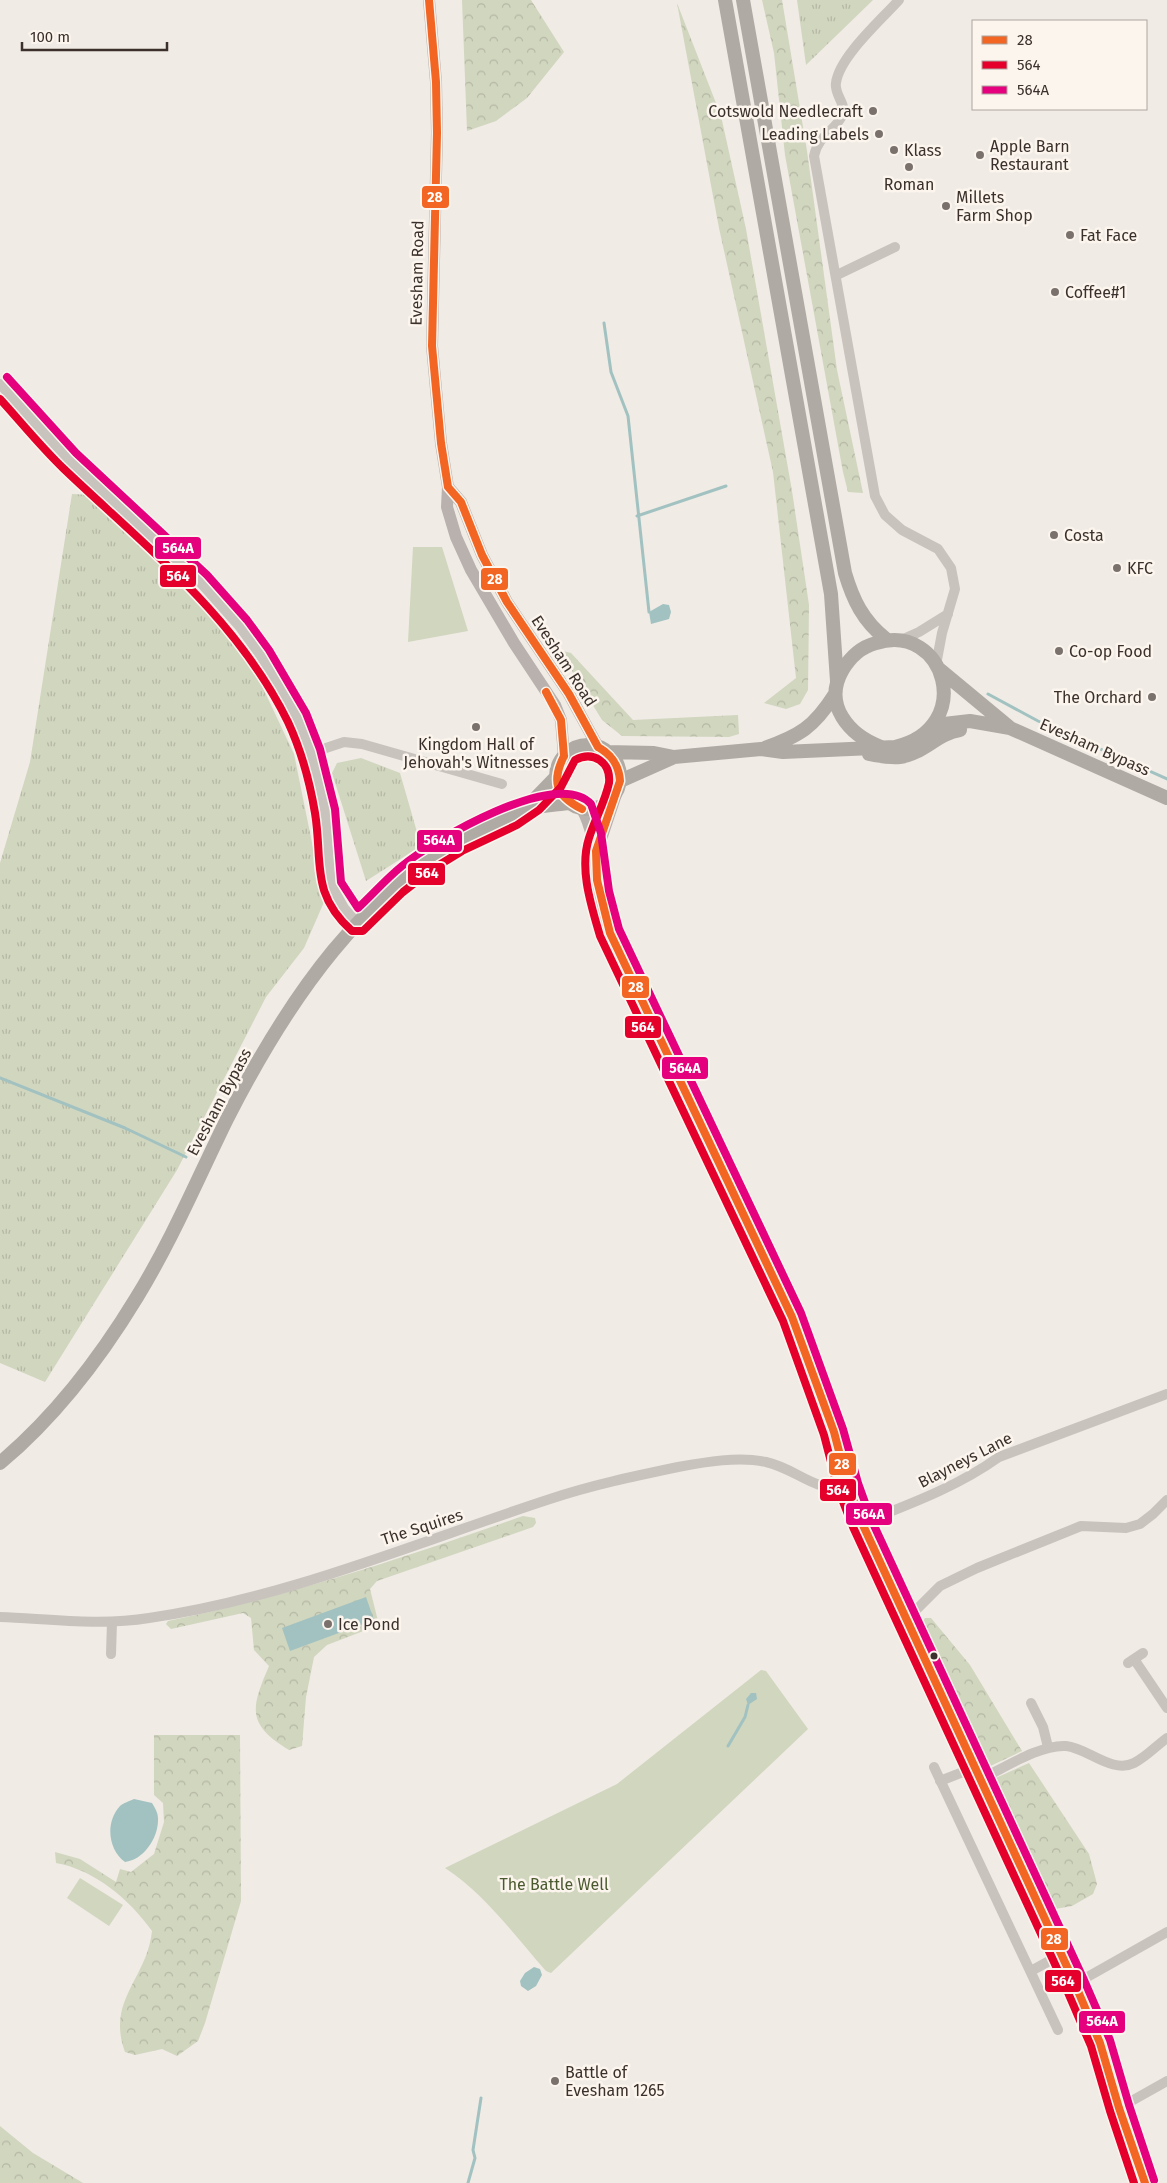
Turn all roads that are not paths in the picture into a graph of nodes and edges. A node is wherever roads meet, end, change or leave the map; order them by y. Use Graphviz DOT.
graph roads {
  1 [pos="428,0"];
  2 [pos="725,0"];
  3 [pos="743,0"];
  4 [pos="899,0"];
  5 [pos="895,247"];
  6 [pos="836,275"];
  7 [pos="0,384"];
  8 [pos="448,487"];
  9 [pos="948,614"];
  10 [pos="886,640"];
  11 [pos="901,640"];
  12 [pos="937,667"];
  13 [pos="836,687"];
  14 [pos="1010,728"];
  15 [pos="929,731"];
  16 [pos="1034,739"];
  17 [pos="881,747"];
  18 [pos="602,749"];
  19 [pos="761,749"];
  20 [pos="849,750"];
  21 [pos="311,753"];
  22 [pos="564,756"];
  23 [pos="674,756"];
  24 [pos="556,777"];
  25 [pos="502,784"];
  26 [pos="618,788"];
  27 [pos="1167,798"];
  28 [pos="568,803"];
  29 [pos="582,809"];
  30 [pos="524,810"];
  31 [pos="596,851"];
  32 [pos="357,923"];
  33 [pos="1167,1394"];
  34 [pos="0,1463"];
  35 [pos="848,1486"];
  36 [pos="1167,1500"];
  37 [pos="862,1523"];
  38 [pos="0,1617"];
  39 [pos="907,1619"];
  40 [pos="112,1622"];
  41 [pos="111,1654"];
  42 [pos="1135,1659"];
  43 [pos="1031,1703"];
  44 [pos="1167,1708"];
  45 [pos="1167,1738"];
  46 [pos="1048,1747"];
  47 [pos="934,1767"];
  48 [pos="978,1773"];
  49 [pos="940,1781"];
  50 [pos="1167,1932"];
  51 [pos="1062,1954"];
  52 [pos="1031,1971"];
  53 [pos="1075,1984"];
  54 [pos="1058,2030"];
  55 [pos="1167,2081"];
  56 [pos="1119,2108"];
  57 [pos="1145,2183"];
  1 -- 8 [label="main road, Evesham Road"];
  2 -- 13 [label="highway"];
  3 -- 10 [label="highway"];
  4 -- 6 [label="street"];
  5 -- 6 [label="street"];
  6 -- 9 [label="street"];
  7 -- 21 [label="street"];
  8 -- 18 [label="main road, Evesham Road"];
  8 -- 22 [label="main road, Evesham Road"];
  9 -- 11 [label="street"];
  9 -- 12 [label="street"];
  10 -- 11 [label="highway"];
  10 -- 13 [label="highway"];
  11 -- 12 [label="highway"];
  12 -- 14 [label="highway, Evesham Bypass"];
  12 -- 15 [label="highway"];
  13 -- 17 [label="highway"];
  13 -- 19 [label="highway"];
  14 -- 15 [label="highway, Evesham Bypass"];
  14 -- 16 [label="highway, Evesham Bypass"];
  15 -- 17 [label="highway"];
  16 -- 20 [label="highway"];
  16 -- 27 [label="highway, Evesham Bypass"];
  17 -- 20 [label="highway"];
  18 -- 22 [label="highway"];
  18 -- 23 [label="highway"];
  18 -- 26 [label="highway"];
  19 -- 20 [label="highway"];
  19 -- 23 [label="highway"];
  21 -- 25 [label="street"];
  21 -- 32 [label="street"];
  22 -- 24 [label="highway"];
  23 -- 26 [label="highway"];
  24 -- 28 [label="highway"];
  24 -- 30 [label="highway, Evesham Bypass"];
  26 -- 29 [label="highway"];
  26 -- 31 [label="main road"];
  28 -- 29 [label="highway"];
  28 -- 30 [label="highway, Evesham Bypass"];
  29 -- 31 [label="main road"];
  30 -- 32 [label="highway, Evesham Bypass"];
  31 -- 35 [label="main road"];
  32 -- 34 [label="highway, Evesham Bypass"];
  33 -- 37 [label="street, Blayneys Lane"];
  35 -- 37 [label="main road"];
  35 -- 40 [label="street, The Squires"];
  36 -- 39 [label="street"];
  37 -- 39 [label="main road"];
  38 -- 40 [label="street, The Squires"];
  39 -- 48 [label="main road"];
  40 -- 41 [label="street"];
  42 -- 44 [label="street"];
  43 -- 46 [label="street"];
  45 -- 46 [label="street"];
  46 -- 48 [label="street"];
  47 -- 49 [label="street"];
  48 -- 49 [label="street"];
  48 -- 51 [label="main road"];
  49 -- 52 [label="street"];
  50 -- 53 [label="street"];
  51 -- 52 [label="street"];
  51 -- 53 [label="main road"];
  52 -- 54 [label="street"];
  53 -- 56 [label="main road"];
  55 -- 56 [label="street"];
  56 -- 57 [label="main road"];
}
